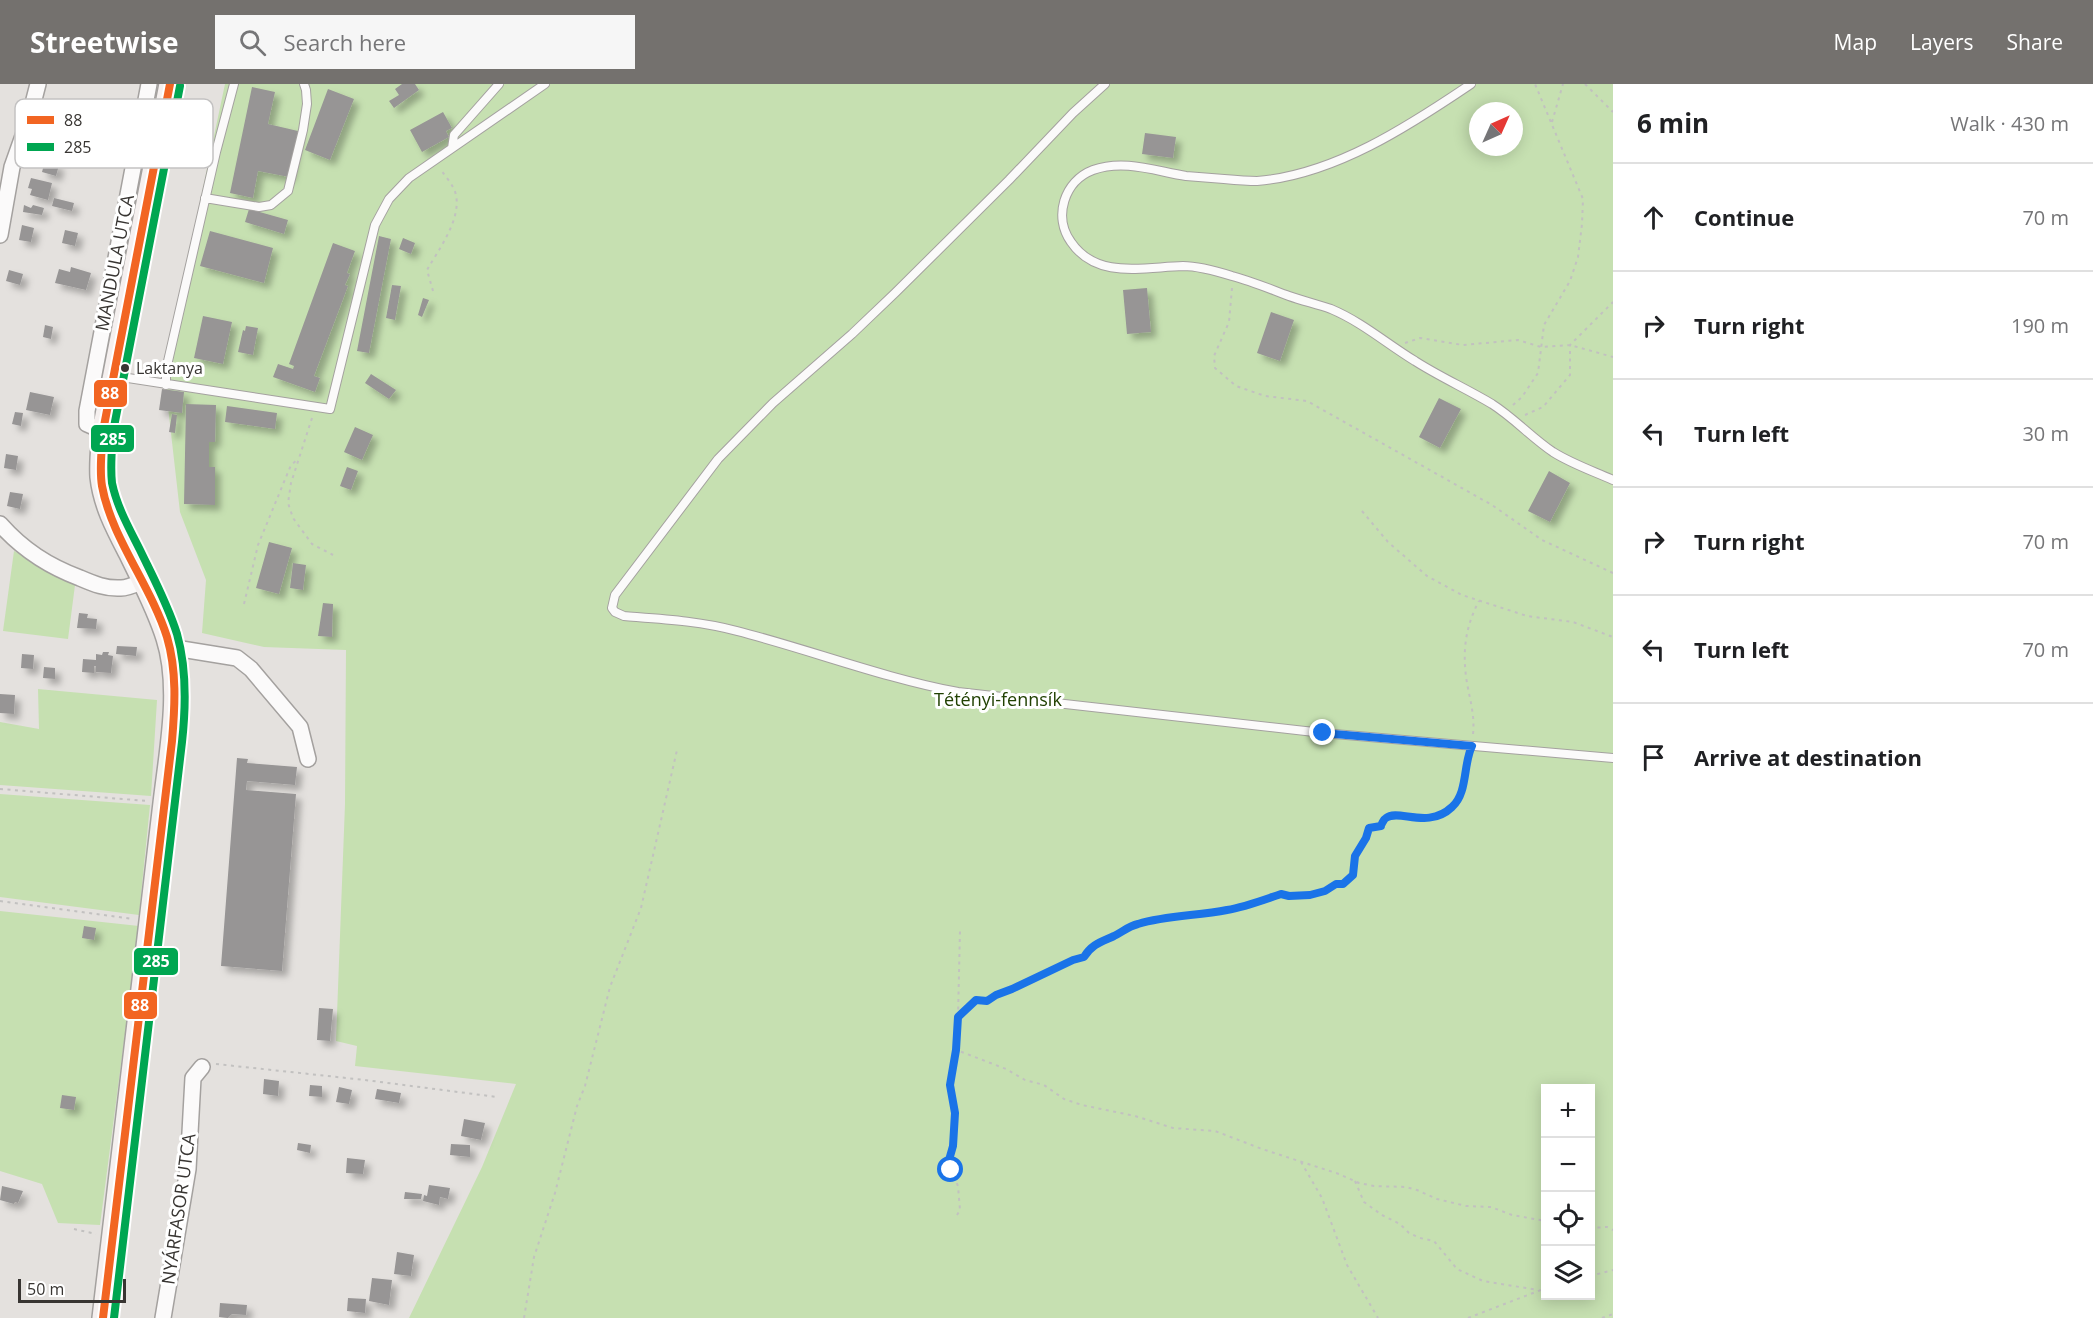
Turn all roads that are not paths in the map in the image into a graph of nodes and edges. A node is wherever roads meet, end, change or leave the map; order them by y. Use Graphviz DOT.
graph roads {
  1 [pos="38,84"];
  2 [pos="149,84"];
  3 [pos="170,84"];
  4 [pos="234,84"];
  5 [pos="304,84"];
  6 [pos="499,84"];
  7 [pos="545,84"];
  8 [pos="1105,84"];
  9 [pos="1471,84"];
  10 [pos="34,99"];
  11 [pos="146,99"];
  12 [pos="167,99"];
  13 [pos="452,148"];
  14 [pos="15,158"];
  15 [pos="213,167"];
  16 [pos="133,168"];
  17 [pos="154,168"];
  18 [pos="213,168"];
  19 [pos="205,198"];
  20 [pos="0,235"];
  21 [pos="114,376"];
  22 [pos="166,385"];
  23 [pos="103,431"];
  24 [pos="1613,480"];
  25 [pos="0,524"];
  26 [pos="143,581"];
  27 [pos="169,647"];
  28 [pos="1613,758"];
  29 [pos="308,759"];
  30 [pos="202,1067"];
  31 [pos="103,1318"];
  32 [pos="163,1318"];
  1 -- 10 [label="street"];
  2 -- 11 [label="street, MANDULA UTCA"];
  3 -- 12 [label="main road"];
  4 -- 15 [label="lane"];
  5 -- 19 [label="lane"];
  6 -- 13 [label="lane"];
  7 -- 13 [label="lane"];
  8 -- 28 [label="lane"];
  9 -- 24 [label="lane"];
  13 -- 22 [label="lane"];
  14 -- 20 [label="street"];
  16 -- 23 [label="street, MANDULA UTCA"];
  17 -- 21 [label="main road"];
  18 -- 19 [label="lane"];
  19 -- 22 [label="lane"];
  21 -- 22 [label="lane"];
  21 -- 23 [label="main road"];
  23 -- 26 [label="main road"];
  25 -- 26 [label="street"];
  26 -- 27 [label="main road"];
  27 -- 29 [label="street"];
  27 -- 31 [label="main road"];
  30 -- 32 [label="street, NYÁRFASOR UTCA"];
}
